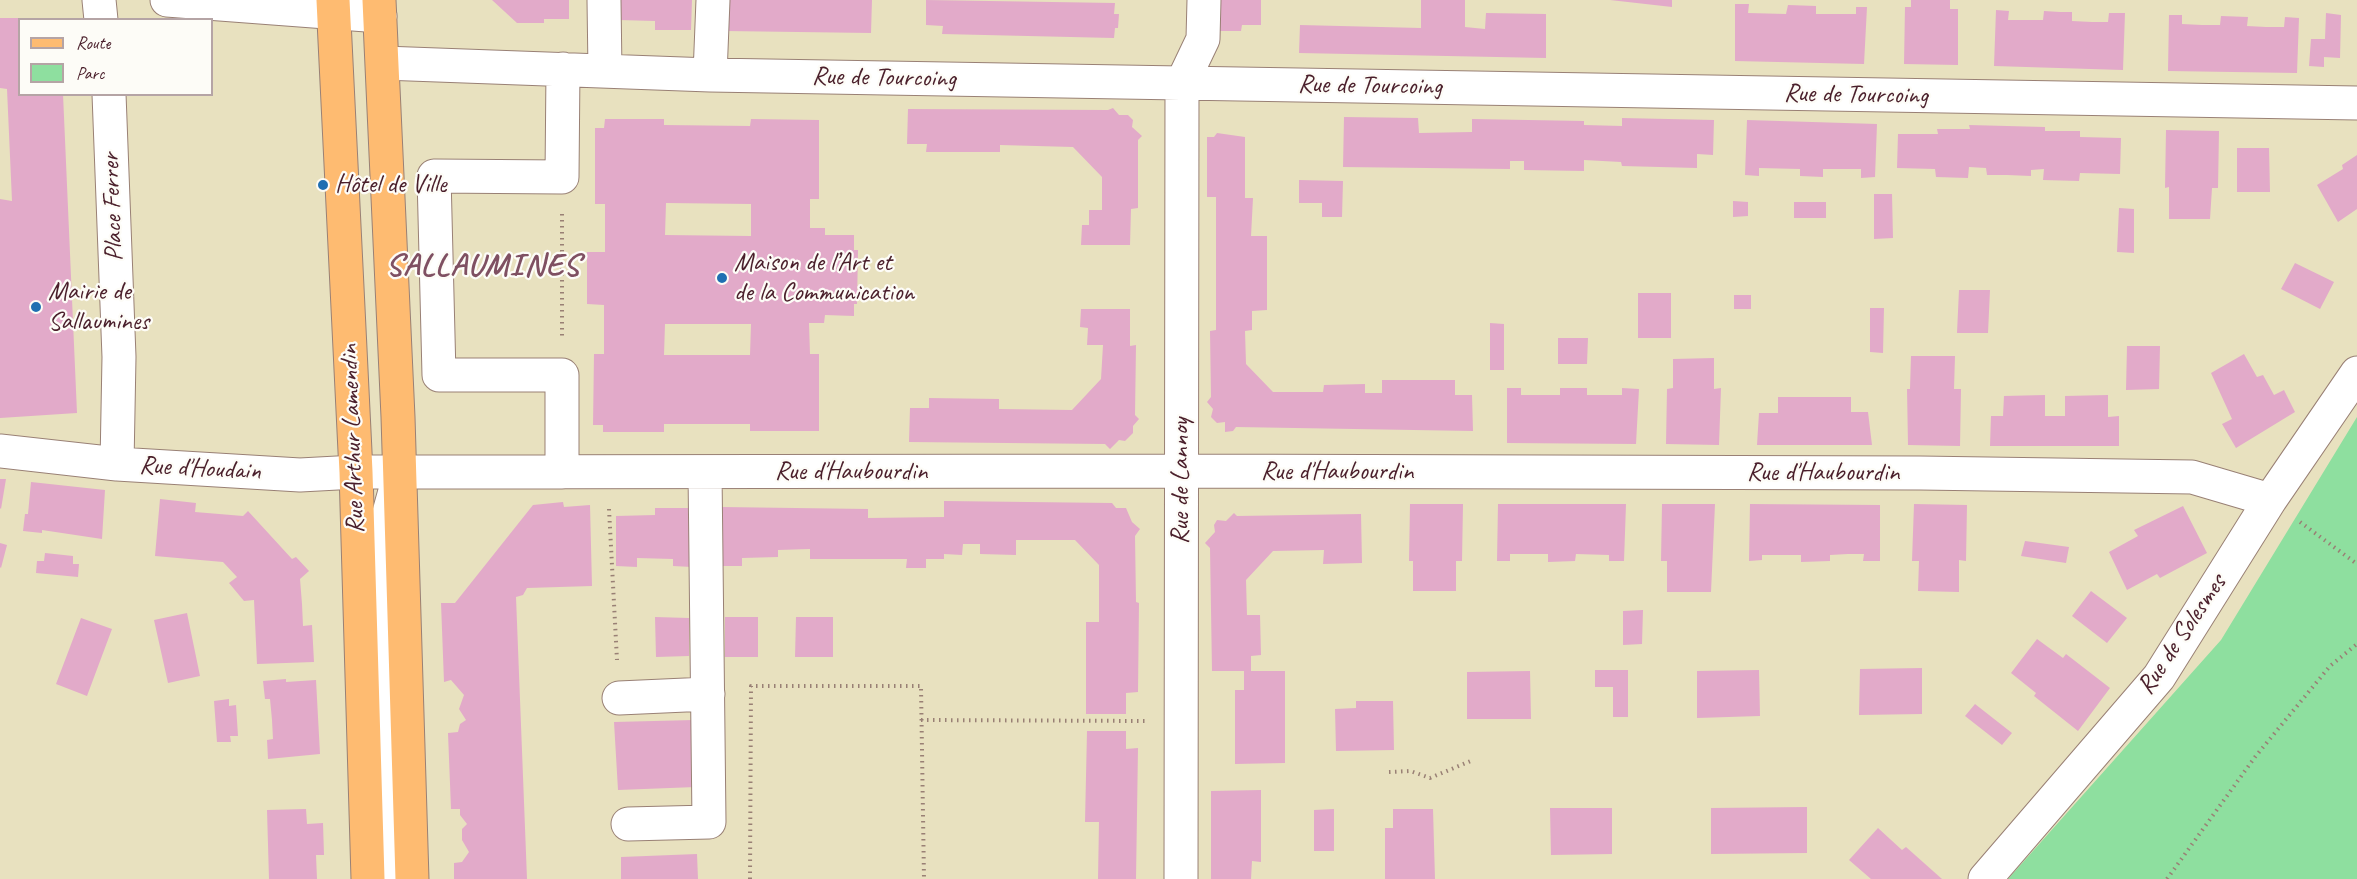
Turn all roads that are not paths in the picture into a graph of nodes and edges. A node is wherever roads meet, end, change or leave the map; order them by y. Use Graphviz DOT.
graph roads {
  1 [pos="99,0"];
  2 [pos="167,0"];
  3 [pos="604,0"];
  4 [pos="713,0"];
  5 [pos="1203,0"];
  6 [pos="378,5"];
  7 [pos="333,6"];
  8 [pos="101,18"];
  9 [pos="383,63"];
  10 [pos="563,69"];
  11 [pos="605,71"];
  12 [pos="710,75"];
  13 [pos="1182,83"];
  14 [pos="109,96"];
  15 [pos="2357,104"];
  16 [pos="2357,373"];
  17 [pos="0,451"];
  18 [pos="117,464"];
  19 [pos="1181,471"];
  20 [pos="356,472"];
  21 [pos="400,472"];
  22 [pos="562,472"];
  23 [pos="705,472"];
  24 [pos="2270,500"];
  25 [pos="708,694"];
  26 [pos="619,698"];
  27 [pos="628,824"];
  28 [pos="368,879"];
  29 [pos="395,879"];
  30 [pos="412,879"];
  31 [pos="1181,879"];
  32 [pos="1985,879"];
  1 -- 8 [label="street"];
  2 -- 7 [label="street"];
  3 -- 11 [label="street"];
  4 -- 12 [label="street"];
  5 -- 13 [label="street"];
  6 -- 7 [label="street"];
  6 -- 9 [label="main road, Rue Arthur Lamendin"];
  7 -- 20 [label="main road, Rue Arthur Lamendin"];
  9 -- 10 [label="street, Rue de Tourcoing"];
  9 -- 21 [label="main road, Rue Arthur Lamendin"];
  10 -- 11 [label="street, Rue de Tourcoing"];
  10 -- 22 [label="street"];
  11 -- 12 [label="street, Rue de Tourcoing"];
  12 -- 13 [label="street, Rue de Tourcoing"];
  13 -- 15 [label="street, Rue de Tourcoing"];
  13 -- 19 [label="street, Rue de Lannoy"];
  14 -- 18 [label="street, Place Ferrer"];
  16 -- 24 [label="street, Rue de Solesmes"];
  17 -- 18 [label="street, Rue d'Houdain"];
  18 -- 20 [label="street, Rue d'Houdain"];
  19 -- 23 [label="street, Rue d'Haubourdin"];
  19 -- 24 [label="street, Rue d'Haubourdin"];
  19 -- 31 [label="street, Rue de Lannoy"];
  20 -- 21 [label="street, Rue d'Houdain"];
  20 -- 28 [label="main road, Rue Arthur Lamendin"];
  21 -- 22 [label="street, Rue d'Haubourdin"];
  21 -- 29 [label="street"];
  21 -- 30 [label="main road, Rue Arthur Lamendin"];
  22 -- 23 [label="street, Rue d'Haubourdin"];
  23 -- 25 [label="street"];
  24 -- 32 [label="street, Rue de Solesmes"];
  25 -- 26 [label="street"];
  25 -- 27 [label="street"];
}
